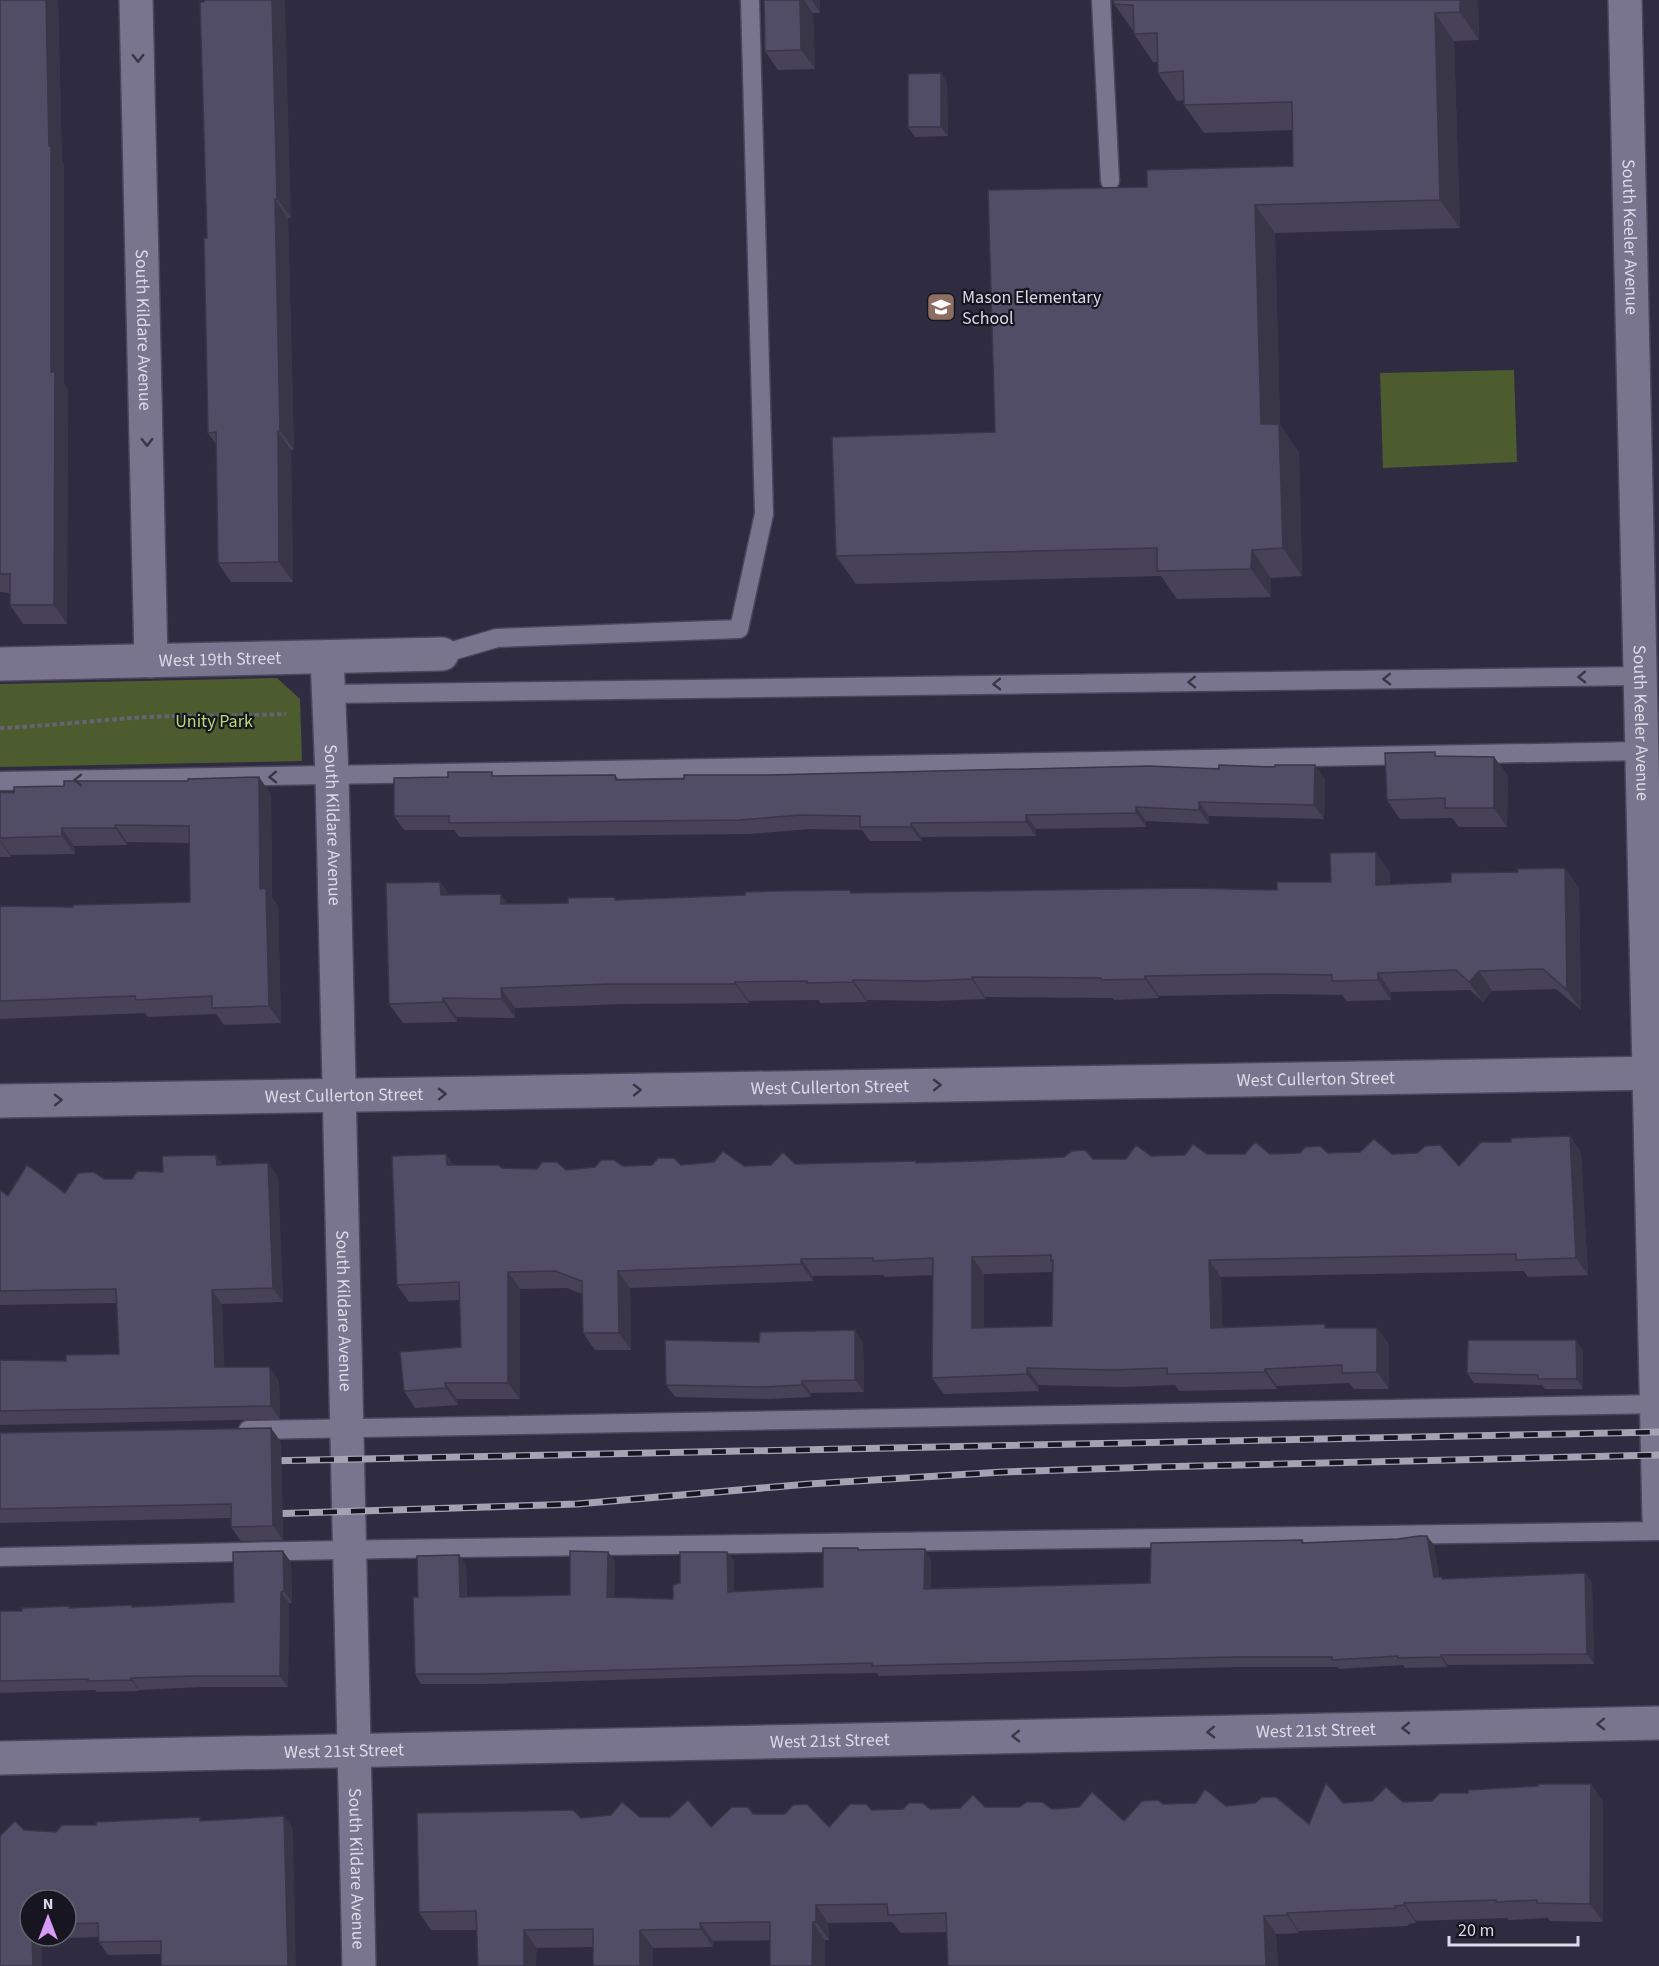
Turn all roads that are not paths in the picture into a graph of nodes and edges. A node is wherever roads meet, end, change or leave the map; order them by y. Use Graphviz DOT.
graph roads {
  1 [pos="136,0"];
  2 [pos="750,0"];
  3 [pos="1101,0"];
  4 [pos="1625,0"];
  5 [pos="1110,181"];
  6 [pos="1649,632"];
  7 [pos="442,654"];
  8 [pos="327,657"];
  9 [pos="151,661"];
  10 [pos="0,664"];
  11 [pos="1640,676"];
  12 [pos="328,694"];
  13 [pos="1642,752"];
  14 [pos="332,776"];
  15 [pos="0,782"];
  16 [pos="1654,1073"];
  17 [pos="339,1095"];
  18 [pos="0,1101"];
  19 [pos="1658,1404"];
  20 [pos="347,1428"];
  21 [pos="227,1431"];
  22 [pos="1659,1479"];
  23 [pos="1659,1518"];
  24 [pos="1659,1531"];
  25 [pos="349,1551"];
  26 [pos="0,1557"];
  27 [pos="1659,1723"];
  28 [pos="354,1751"];
  29 [pos="0,1758"];
  30 [pos="359,1966"];
  1 -- 9 [label="street, South Kildare Avenue, one-way"];
  2 -- 7 [label="lane"];
  3 -- 5 [label="lane"];
  4 -- 6 [label="street, South Keeler Avenue"];
  6 -- 11 [label="street, South Keeler Avenue"];
  7 -- 8 [label="street, West 19th Street"];
  8 -- 9 [label="street, West 19th Street"];
  8 -- 12 [label="street, South Kildare Avenue"];
  9 -- 10 [label="street, West 19th Street"];
  11 -- 12 [label="lane, one-way"];
  11 -- 13 [label="street, South Keeler Avenue"];
  12 -- 14 [label="street, South Kildare Avenue"];
  13 -- 14 [label="lane"];
  13 -- 16 [label="street, South Keeler Avenue"];
  14 -- 15 [label="lane, one-way"];
  14 -- 17 [label="street, South Kildare Avenue"];
  17 -- 16 [label="street, West Cullerton Street, one-way"];
  16 -- 19 [label="street, South Keeler Avenue"];
  18 -- 17 [label="street, West Cullerton Street, one-way"];
  17 -- 20 [label="street, South Kildare Avenue"];
  19 -- 20 [label="lane"];
  19 -- 22 [label="street, South Keeler Avenue"];
  20 -- 21 [label="lane"];
  20 -- 25 [label="street, South Kildare Avenue"];
  22 -- 23 [label="street, South Keeler Avenue"];
  24 -- 25 [label="lane"];
  25 -- 26 [label="lane"];
  25 -- 28 [label="street, South Kildare Avenue"];
  27 -- 28 [label="street, West 21st Street, one-way"];
  28 -- 29 [label="street, West 21st Street"];
  28 -- 30 [label="street, South Kildare Avenue"];
}
